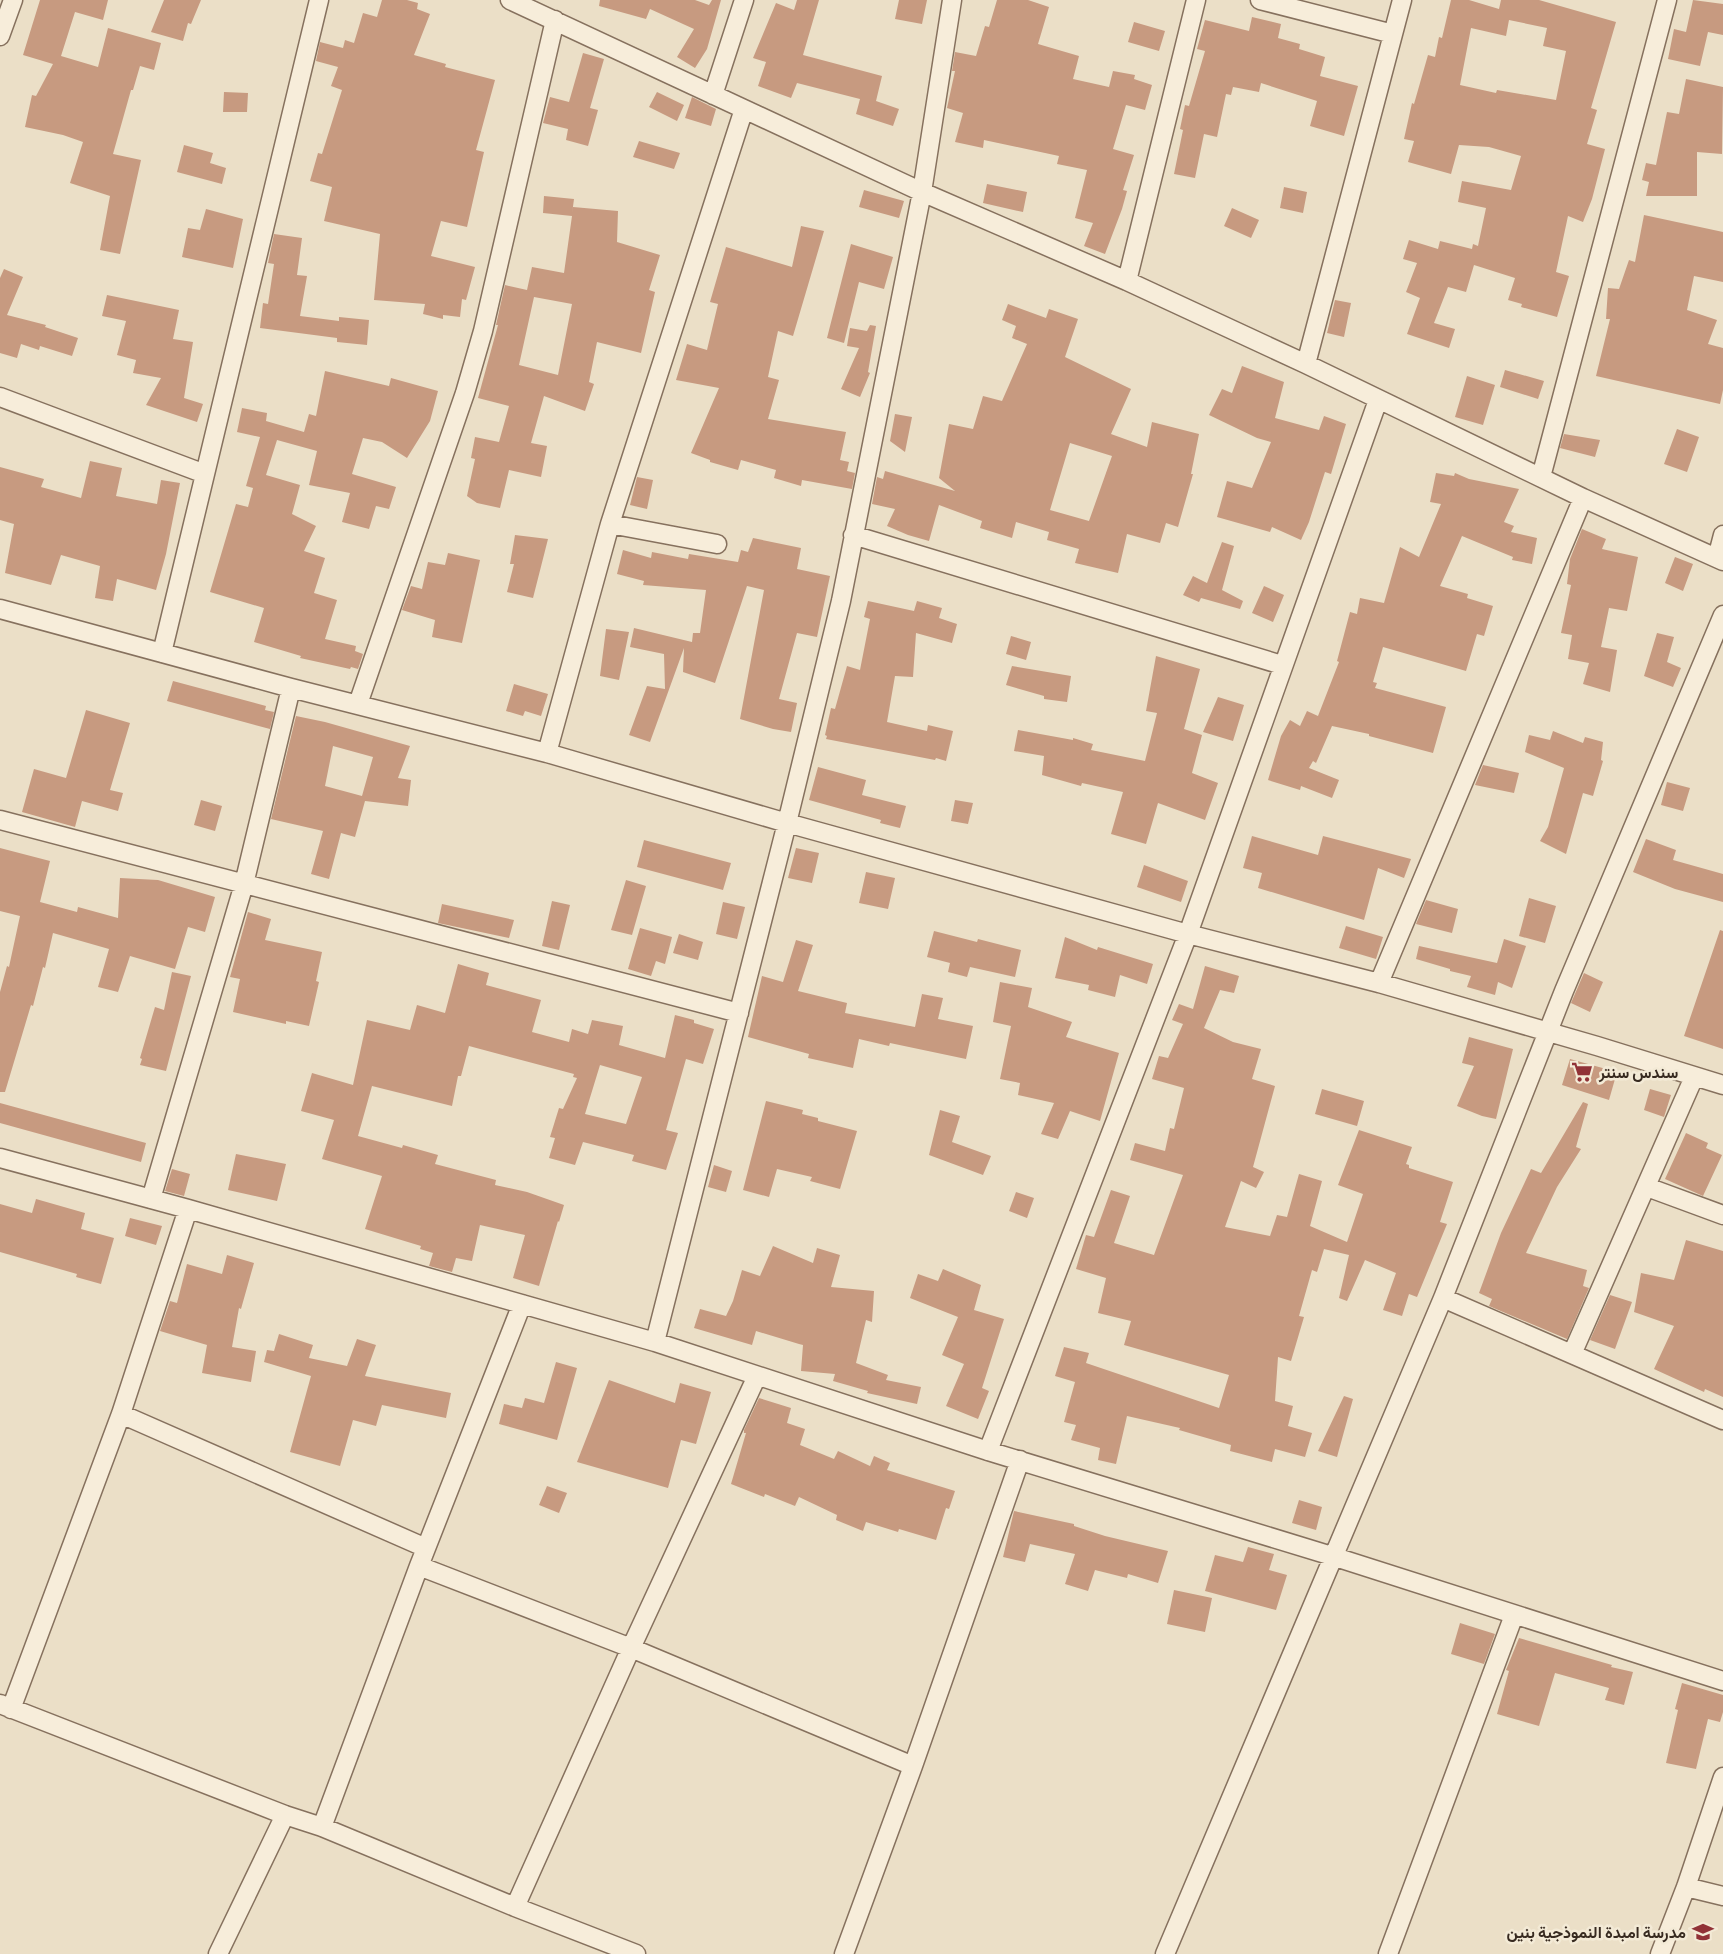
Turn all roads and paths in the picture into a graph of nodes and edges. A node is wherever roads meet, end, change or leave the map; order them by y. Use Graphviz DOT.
graph roads {
  1 [pos="13,0"];
  2 [pos="319,0"];
  3 [pos="744,0"];
  4 [pos="952,0"];
  5 [pos="1196,0"];
  6 [pos="1260,0"];
  7 [pos="1402,0"];
  8 [pos="1667,0"];
  9 [pos="516,1"];
  10 [pos="555,20"];
  11 [pos="1393,34"];
  12 [pos="0,36"];
  13 [pos="713,95"];
  14 [pos="744,109"];
  15 [pos="922,192"];
  16 [pos="1127,281"];
  17 [pos="1306,364"];
  18 [pos="0,397"];
  19 [pos="1378,400"];
  20 [pos="205,474"];
  21 [pos="1541,477"];
  22 [pos="1583,498"];
  23 [pos="610,524"];
  24 [pos="1723,535"];
  25 [pos="853,536"];
  26 [pos="717,544"];
  27 [pos="1720,559"];
  28 [pos="0,609"];
  29 [pos="1723,615"];
  30 [pos="162,653"];
  31 [pos="1282,665"];
  32 [pos="291,688"];
  33 [pos="358,704"];
  34 [pos="547,753"];
  35 [pos="0,820"];
  36 [pos="787,823"];
  37 [pos="244,884"];
  38 [pos="1188,934"];
  39 [pos="1379,983"];
  40 [pos="739,1013"];
  41 [pos="1550,1032"];
  42 [pos="1694,1077"];
  43 [pos="1723,1085"];
  44 [pos="0,1158"];
  45 [pos="1647,1187"];
  46 [pos="151,1199"];
  47 [pos="188,1209"];
  48 [pos="1723,1215"];
  49 [pos="1443,1298"];
  50 [pos="522,1305"];
  51 [pos="655,1342"];
  52 [pos="1572,1354"];
  53 [pos="757,1376"];
  54 [pos="121,1414"];
  55 [pos="1723,1420"];
  56 [pos="988,1451"];
  57 [pos="1020,1460"];
  58 [pos="426,1548"];
  59 [pos="1332,1556"];
  60 [pos="419,1566"];
  61 [pos="1514,1615"];
  62 [pos="631,1648"];
  63 [pos="1723,1681"];
  64 [pos="6,1707"];
  65 [pos="913,1766"];
  66 [pos="1723,1777"];
  67 [pos="285,1815"];
  68 [pos="322,1827"];
  69 [pos="1686,1887"];
  70 [pos="1723,1896"];
  71 [pos="515,1907"];
  72 [pos="218,1954"];
  73 [pos="636,1954"];
  74 [pos="844,1954"];
  75 [pos="1165,1954"];
  76 [pos="1388,1954"];
  77 [pos="1660,1954"];
  1 -- 12 [label="street"];
  2 -- 20 [label="street"];
  3 -- 13 [label="street"];
  4 -- 15 [label="street"];
  5 -- 16 [label="street"];
  6 -- 11 [label="street"];
  7 -- 11 [label="street"];
  8 -- 21 [label="street"];
  9 -- 10 [label="street"];
  10 -- 13 [label="street"];
  10 -- 33 [label="street"];
  11 -- 17 [label="street"];
  13 -- 14 [label="street"];
  14 -- 15 [label="street"];
  14 -- 23 [label="street"];
  15 -- 16 [label="street"];
  15 -- 25 [label="street"];
  16 -- 17 [label="street"];
  17 -- 19 [label="street"];
  18 -- 20 [label="street"];
  19 -- 21 [label="street"];
  19 -- 31 [label="street"];
  20 -- 30 [label="street"];
  21 -- 22 [label="street"];
  22 -- 27 [label="street"];
  22 -- 39 [label="street"];
  23 -- 26 [label="street"];
  23 -- 34 [label="street"];
  24 -- 27 [label="street"];
  25 -- 31 [label="street"];
  25 -- 36 [label="street"];
  28 -- 30 [label="street"];
  29 -- 41 [label="street"];
  30 -- 32 [label="street"];
  31 -- 38 [label="street"];
  32 -- 33 [label="street"];
  32 -- 37 [label="street"];
  33 -- 34 [label="street"];
  34 -- 36 [label="street"];
  35 -- 37 [label="street"];
  36 -- 38 [label="street"];
  36 -- 40 [label="street"];
  37 -- 40 [label="street"];
  37 -- 46 [label="street"];
  38 -- 39 [label="street"];
  38 -- 56 [label="street"];
  39 -- 41 [label="street"];
  40 -- 51 [label="street"];
  41 -- 42 [label="street"];
  41 -- 49 [label="street"];
  42 -- 43 [label="street"];
  42 -- 45 [label="street"];
  44 -- 46 [label="street"];
  45 -- 48 [label="street"];
  45 -- 52 [label="street"];
  46 -- 47 [label="street"];
  47 -- 50 [label="street"];
  47 -- 54 [label="street"];
  49 -- 52 [label="street"];
  49 -- 59 [label="street"];
  50 -- 51 [label="street"];
  50 -- 58 [label="street"];
  51 -- 53 [label="street"];
  52 -- 55 [label="street"];
  53 -- 56 [label="street"];
  53 -- 62 [label="street"];
  54 -- 58 [label="street"];
  54 -- 64 [label="street"];
  56 -- 57 [label="street"];
  57 -- 59 [label="street"];
  57 -- 65 [label="street"];
  58 -- 60 [label="street"];
  59 -- 61 [label="street"];
  59 -- 75 [label="street"];
  60 -- 62 [label="street"];
  60 -- 68 [label="street"];
  61 -- 63 [label="street"];
  61 -- 76 [label="street"];
  62 -- 65 [label="street"];
  62 -- 71 [label="street"];
  64 -- 67 [label="street"];
  65 -- 74 [label="street"];
  66 -- 69 [label="street"];
  67 -- 68 [label="street"];
  67 -- 72 [label="street"];
  68 -- 71 [label="street"];
  69 -- 70 [label="street"];
  69 -- 77 [label="street"];
  71 -- 73 [label="street"];
}
